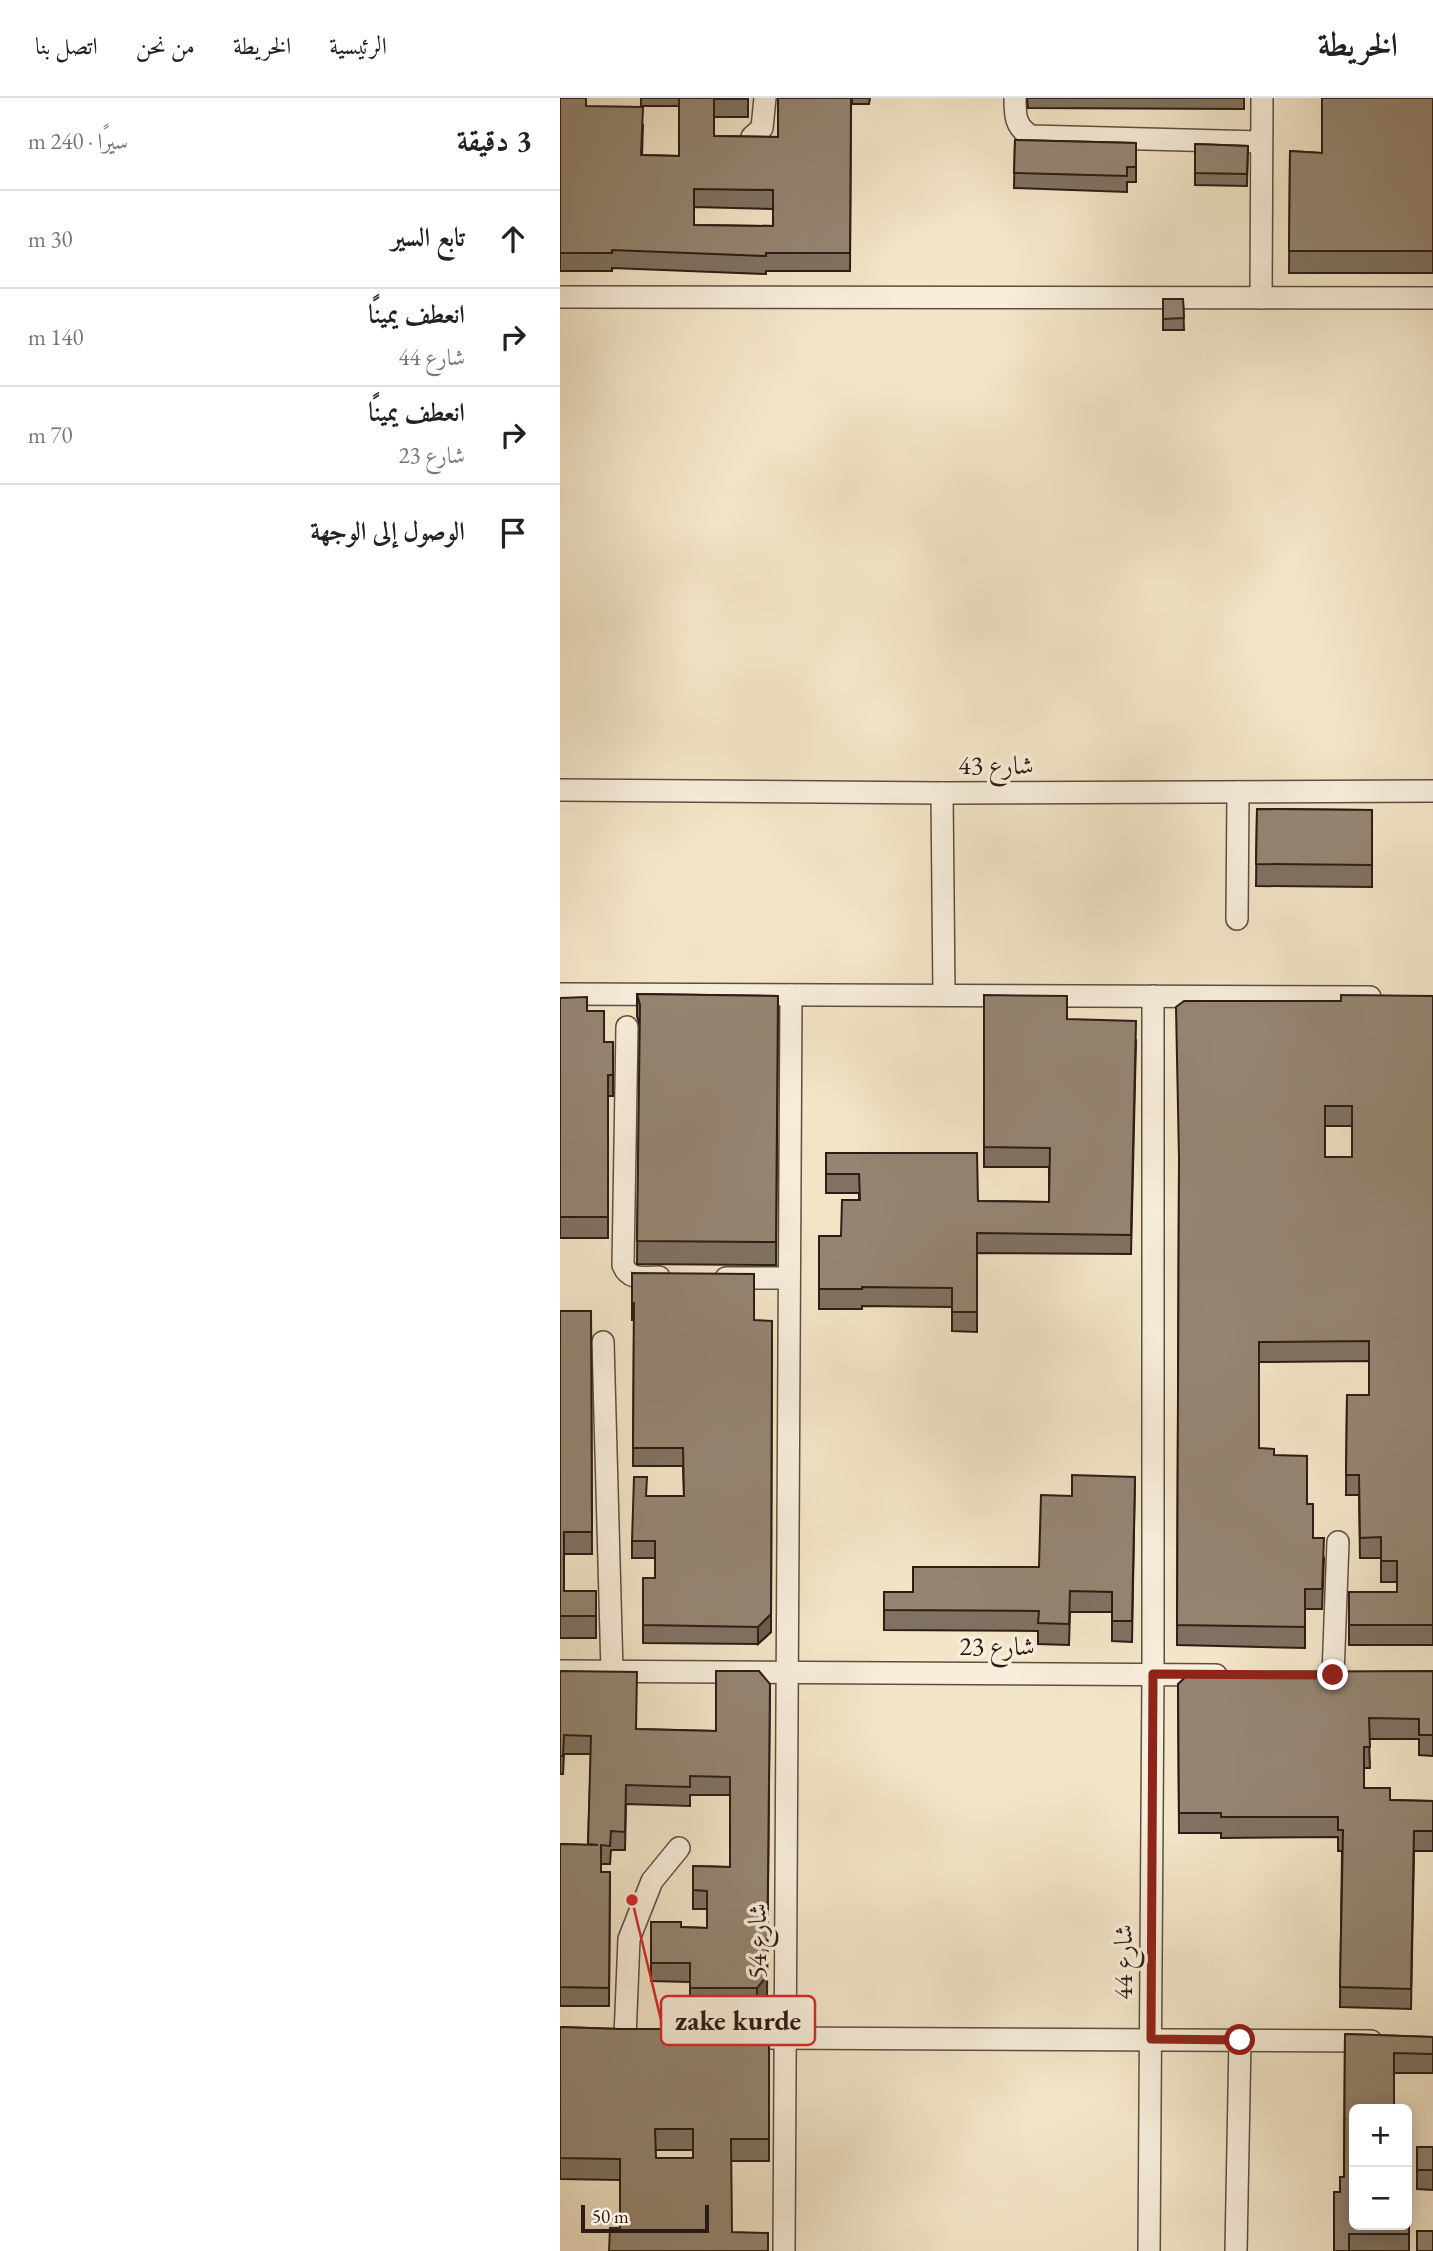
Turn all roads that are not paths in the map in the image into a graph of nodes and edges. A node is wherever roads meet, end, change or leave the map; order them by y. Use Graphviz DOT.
graph roads {
  1 [pos="765,98"];
  2 [pos="1015,98"];
  3 [pos="1262,98"];
  4 [pos="752,138"];
  5 [pos="1261,142"];
  6 [pos="560,297"];
  7 [pos="1261,298"];
  8 [pos="1433,298"];
  9 [pos="560,790"];
  10 [pos="1433,791"];
  11 [pos="1238,792"];
  12 [pos="942,793"];
  13 [pos="1237,919"];
  14 [pos="560,994"];
  15 [pos="791,995"];
  16 [pos="944,995"];
  17 [pos="1153,996"];
  18 [pos="1391,998"];
  19 [pos="627,1027"];
  20 [pos="676,1278"];
  21 [pos="702,1278"];
  22 [pos="789,1278"];
  23 [pos="603,1342"];
  24 [pos="1338,1542"];
  25 [pos="560,1671"];
  26 [pos="612,1672"];
  27 [pos="785,1673"];
  28 [pos="1153,1674"];
  29 [pos="1236,1675"];
  30 [pos="1358,1675"];
  31 [pos="679,1848"];
  32 [pos="599,2036"];
  33 [pos="625,2037"];
  34 [pos="652,2037"];
  35 [pos="744,2038"];
  36 [pos="784,2038"];
  37 [pos="1151,2039"];
  38 [pos="1240,2040"];
  39 [pos="1392,2041"];
  40 [pos="784,2251"];
  41 [pos="1149,2251"];
  42 [pos="1236,2251"];
  1 -- 4 [label="street"];
  2 -- 5 [label="street"];
  3 -- 5 [label="street"];
  5 -- 7 [label="street"];
  6 -- 7 [label="street"];
  7 -- 8 [label="street"];
  9 -- 12 [label="street, شارع 43"];
  10 -- 11 [label="street, شارع 43"];
  11 -- 12 [label="street, شارع 43"];
  11 -- 13 [label="street"];
  12 -- 16 [label="street"];
  14 -- 15 [label="street"];
  15 -- 16 [label="street"];
  15 -- 22 [label="street, شارع 54"];
  16 -- 17 [label="street"];
  17 -- 18 [label="street"];
  17 -- 28 [label="street, شارع 44"];
  19 -- 20 [label="street"];
  21 -- 22 [label="street"];
  22 -- 27 [label="street, شارع 54"];
  23 -- 26 [label="street"];
  24 -- 30 [label="street"];
  25 -- 26 [label="street, شارع 23"];
  26 -- 27 [label="street, شارع 23"];
  27 -- 28 [label="street, شارع 23"];
  27 -- 36 [label="street, شارع 54"];
  28 -- 29 [label="street, شارع 23"];
  28 -- 37 [label="street, شارع 44"];
  31 -- 33 [label="street"];
  32 -- 33 [label="street"];
  33 -- 34 [label="street"];
  35 -- 36 [label="street"];
  36 -- 37 [label="street"];
  36 -- 40 [label="street, شارع 54"];
  37 -- 38 [label="street"];
  37 -- 41 [label="street, شارع 44"];
  38 -- 39 [label="street"];
  38 -- 42 [label="street"];
}
